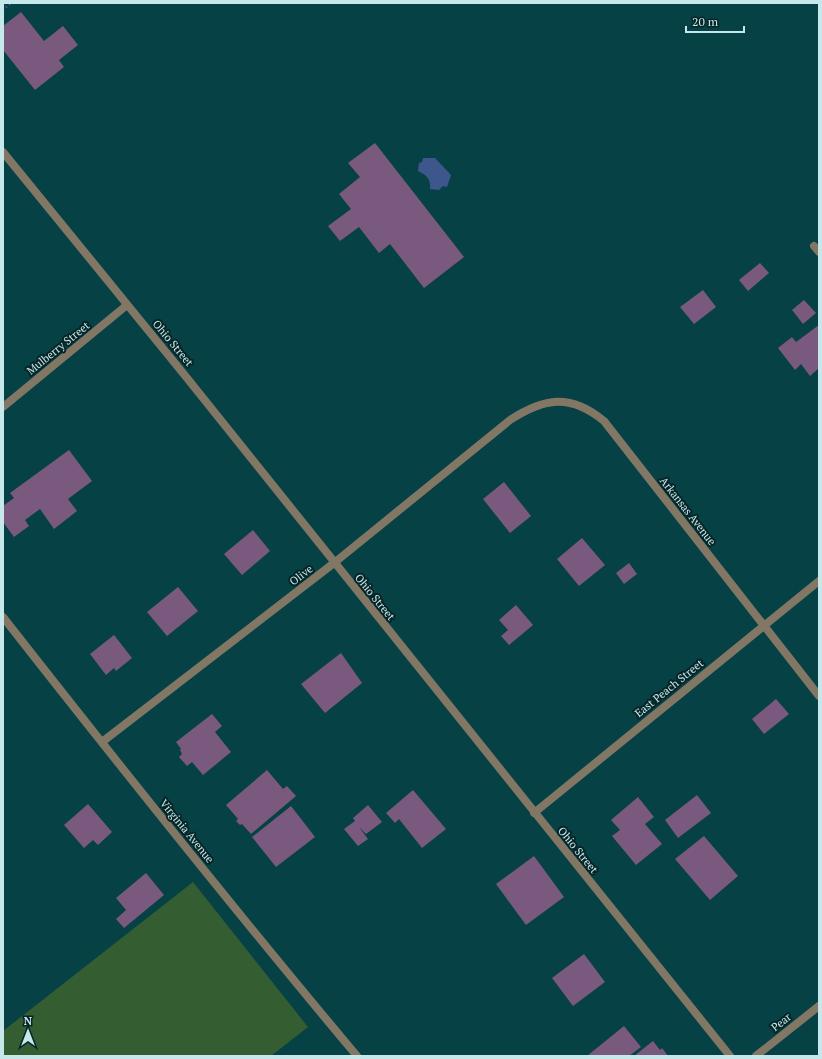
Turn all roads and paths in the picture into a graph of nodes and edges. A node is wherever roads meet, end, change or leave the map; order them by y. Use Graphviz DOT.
graph roads {
  1 [pos="10,3"];
  2 [pos="3,10"];
  3 [pos="3,152"];
  4 [pos="127,305"];
  5 [pos="3,407"];
  6 [pos="510,420"];
  7 [pos="334,563"];
  8 [pos="819,581"];
  9 [pos="3,617"];
  10 [pos="763,625"];
  11 [pos="819,696"];
  12 [pos="102,742"];
  13 [pos="534,813"];
  14 [pos="819,1006"];
  15 [pos="357,1056"];
  16 [pos="730,1056"];
  17 [pos="756,1056"];
  1 -- 2 [label="path"];
  3 -- 4 [label="street, Ohio Street"];
  4 -- 5 [label="street, Mulberry Street"];
  4 -- 7 [label="street, Ohio Street"];
  6 -- 7 [label="street, Olive"];
  6 -- 10 [label="street, Arkansas Avenue"];
  7 -- 12 [label="street, Olive"];
  7 -- 13 [label="street, Ohio Street"];
  8 -- 10 [label="street, East Peach Street"];
  9 -- 12 [label="street, Virginia Avenue"];
  10 -- 11 [label="street, Arkansas Avenue"];
  10 -- 13 [label="street, East Peach Street"];
  12 -- 15 [label="street, Virginia Avenue"];
  13 -- 16 [label="street, Ohio Street"];
  14 -- 17 [label="street, Pear"];
}
